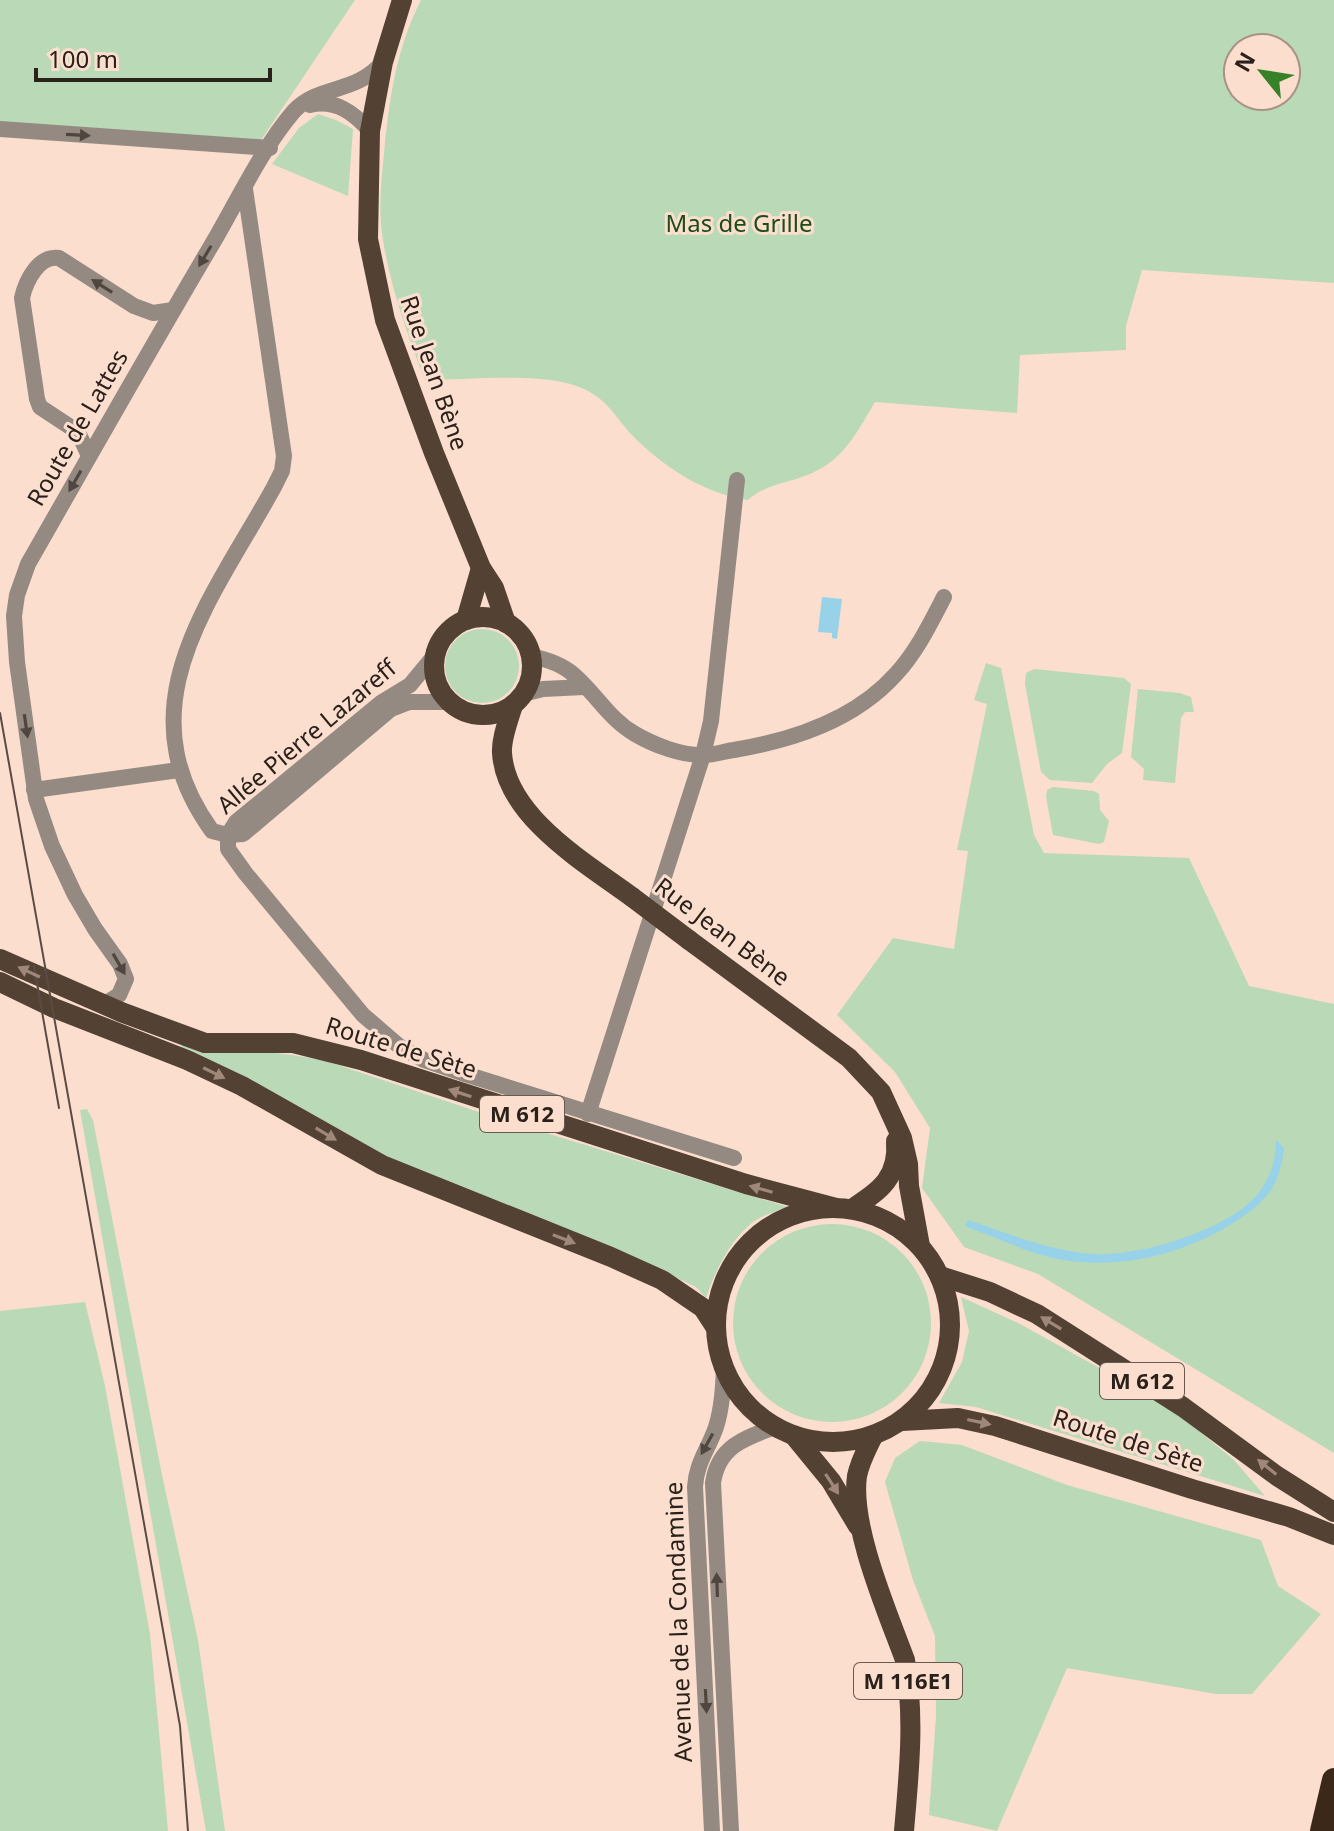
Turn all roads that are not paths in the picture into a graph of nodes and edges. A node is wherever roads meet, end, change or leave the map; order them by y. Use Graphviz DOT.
graph roads {
  1 [pos="402,0"];
  2 [pos="383,62"];
  3 [pos="294,112"];
  4 [pos="0,129"];
  5 [pos="370,131"];
  6 [pos="270,148"];
  7 [pos="245,189"];
  8 [pos="173,310"];
  9 [pos="89,456"];
  10 [pos="737,480"];
  11 [pos="481,568"];
  12 [pos="944,597"];
  13 [pos="466,620"];
  14 [pos="506,623"];
  15 [pos="434,656"];
  16 [pos="530,656"];
  17 [pos="584,687"];
  18 [pos="518,699"];
  19 [pos="449,702"];
  20 [pos="473,714"];
  21 [pos="363,726"];
  22 [pos="501,752"];
  23 [pos="703,755"];
  24 [pos="179,770"];
  25 [pos="34,790"];
  26 [pos="228,835"];
  27 [pos="0,959"];
  28 [pos="0,982"];
  29 [pos="103,1005"];
  30 [pos="891,1113"];
  31 [pos="588,1114"];
  32 [pos="734,1158"];
  33 [pos="844,1209"];
  34 [pos="920,1246"];
  35 [pos="940,1276"];
  36 [pos="716,1328"];
  37 [pos="724,1369"];
  38 [pos="902,1421"];
  39 [pos="775,1427"];
  40 [pos="873,1436"];
  41 [pos="795,1437"];
  42 [pos="1333,1511"];
  43 [pos="1330,1533"];
  44 [pos="864,1537"];
  45 [pos="1334,1780"];
  46 [pos="712,1831"];
  47 [pos="731,1831"];
  48 [pos="904,1831"];
  49 [pos="1322,1831"];
  1 -- 2 [label="main road, Rue Jean Bène"];
  2 -- 3 [label="street, Route de Lattes"];
  2 -- 5 [label="main road, Rue Jean Bène"];
  3 -- 5 [label="street"];
  3 -- 6 [label="street, Route de Lattes"];
  4 -- 6 [label="street, one-way"];
  5 -- 11 [label="main road, Rue Jean Bène"];
  6 -- 7 [label="street, Route de Lattes"];
  7 -- 8 [label="street, Route de Lattes, one-way"];
  7 -- 24 [label="street"];
  8 -- 9 [label="street, Route de Lattes"];
  8 -- 9 [label="street, one-way"];
  9 -- 25 [label="street, Route de Lattes, one-way"];
  10 -- 23 [label="street"];
  11 -- 13 [label="main road"];
  11 -- 14 [label="main road, Rue Jean Bène"];
  12 -- 23 [label="street"];
  13 -- 14 [label="main road"];
  13 -- 15 [label="main road"];
  14 -- 16 [label="main road"];
  15 -- 19 [label="main road"];
  15 -- 21 [label="street, Allée Pierre Lazareff"];
  16 -- 17 [label="street"];
  16 -- 18 [label="main road"];
  17 -- 18 [label="street"];
  17 -- 23 [label="street"];
  18 -- 20 [label="main road"];
  18 -- 22 [label="main road"];
  19 -- 20 [label="main road"];
  19 -- 21 [label="street, Allée Pierre Lazareff"];
  20 -- 22 [label="main road, Rue Jean Bène"];
  21 -- 26 [label="street, Allée Pierre Lazareff"];
  22 -- 30 [label="main road, Rue Jean Bène, bridge"];
  23 -- 31 [label="street"];
  24 -- 25 [label="street"];
  24 -- 26 [label="street"];
  25 -- 29 [label="street, Route de Lattes, one-way"];
  26 -- 31 [label="street"];
  29 -- 27 [label="main road, Route de Sète / M 612, one-way"];
  28 -- 36 [label="main road, one-way"];
  33 -- 29 [label="main road, Route de Sète / M 612, one-way"];
  30 -- 33 [label="main road, Rue Jean Bène"];
  30 -- 34 [label="main road, Rue Jean Bène"];
  31 -- 32 [label="street"];
  33 -- 34 [label="main road"];
  33 -- 36 [label="main road"];
  34 -- 35 [label="main road"];
  35 -- 38 [label="main road"];
  42 -- 35 [label="main road, Route de Sète / M 612, one-way"];
  36 -- 37 [label="main road"];
  37 -- 39 [label="main road"];
  37 -- 46 [label="street, Avenue de la Condamine, one-way"];
  38 -- 40 [label="main road"];
  38 -- 43 [label="main road, Route de Sète, one-way"];
  39 -- 41 [label="main road"];
  47 -- 39 [label="street, Avenue de la Condamine, one-way"];
  40 -- 41 [label="main road"];
  40 -- 44 [label="main road, M 116E1"];
  41 -- 44 [label="main road, M 116E1, one-way"];
  44 -- 48 [label="main road, M 116E1"];
  45 -- 49 [label="highway"];
}
